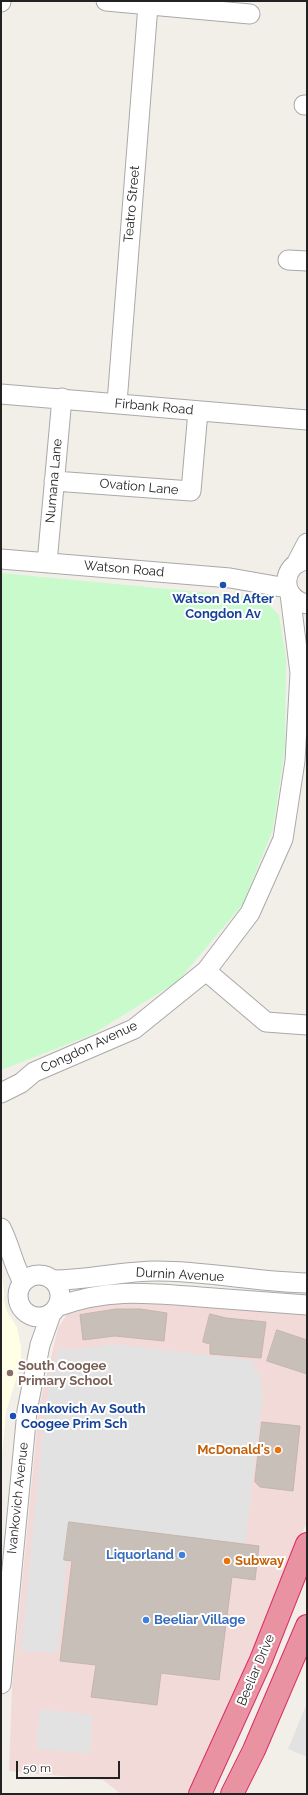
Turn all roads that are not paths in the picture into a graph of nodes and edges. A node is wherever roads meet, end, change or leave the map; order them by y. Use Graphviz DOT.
graph roads {
  1 [pos="106,1"];
  2 [pos="148,5"];
  3 [pos="250,14"];
  4 [pos="1,394"];
  5 [pos="62,398"];
  6 [pos="116,403"];
  7 [pos="198,411"];
  8 [pos="307,420"];
  9 [pos="54,480"];
  10 [pos="307,543"];
  11 [pos="1,559"];
  12 [pos="47,563"];
  13 [pos="298,564"];
  14 [pos="248,581"];
  15 [pos="289,591"];
  16 [pos="307,604"];
  17 [pos="307,646"];
  18 [pos="300,673"];
  19 [pos="301,761"];
  20 [pos="206,971"];
  21 [pos="307,1026"];
  22 [pos="21,1083"];
  23 [pos="1,1085"];
  24 [pos="1,1093"];
  25 [pos="4,1235"];
  26 [pos="48,1277"];
  27 [pos="24,1282"];
  28 [pos="307,1283"];
  29 [pos="307,1305"];
  30 [pos="55,1310"];
  31 [pos="28,1314"];
  32 [pos="37,1361"];
  33 [pos="307,1544"];
  34 [pos="307,1626"];
  35 [pos="1,1684"];
  36 [pos="200,1794"];
  37 [pos="232,1794"];
  1 -- 2 [label="street"];
  2 -- 3 [label="street"];
  2 -- 6 [label="street, Teatro Street"];
  4 -- 5 [label="street, Firbank Road"];
  5 -- 6 [label="street, Firbank Road"];
  5 -- 9 [label="street, Numana Lane"];
  6 -- 7 [label="street, Firbank Road"];
  7 -- 8 [label="street, Firbank Road"];
  7 -- 9 [label="street, Ovation Lane"];
  9 -- 12 [label="street, Numana Lane"];
  10 -- 13 [label="street, Congdon Avenue"];
  11 -- 12 [label="street, Watson Road"];
  12 -- 14 [label="street, Watson Road"];
  13 -- 14 [label="street, Watson Road"];
  13 -- 15 [label="street, Congdon Avenue"];
  14 -- 15 [label="street, Watson Road"];
  15 -- 16 [label="street"];
  15 -- 18 [label="street, Congdon Avenue"];
  17 -- 18 [label="street, Congdon Avenue"];
  18 -- 19 [label="street, Congdon Avenue"];
  19 -- 20 [label="street, Congdon Avenue"];
  20 -- 21 [label="street"];
  20 -- 22 [label="street, Congdon Avenue"];
  22 -- 23 [label="street"];
  22 -- 24 [label="street, Congdon Avenue"];
  25 -- 26 [label="street"];
  25 -- 27 [label="street"];
  26 -- 27 [label="street"];
  26 -- 28 [label="street, Durnin Avenue"];
  26 -- 30 [label="street"];
  27 -- 31 [label="street"];
  29 -- 30 [label="street, Durnin Avenue"];
  30 -- 31 [label="street"];
  30 -- 32 [label="street, Ivankovich Avenue"];
  31 -- 32 [label="street, Ivankovich Avenue"];
  32 -- 35 [label="street, Ivankovich Avenue"];
  33 -- 36 [label="highway, Beeliar Drive"];
  34 -- 37 [label="highway"];
}
